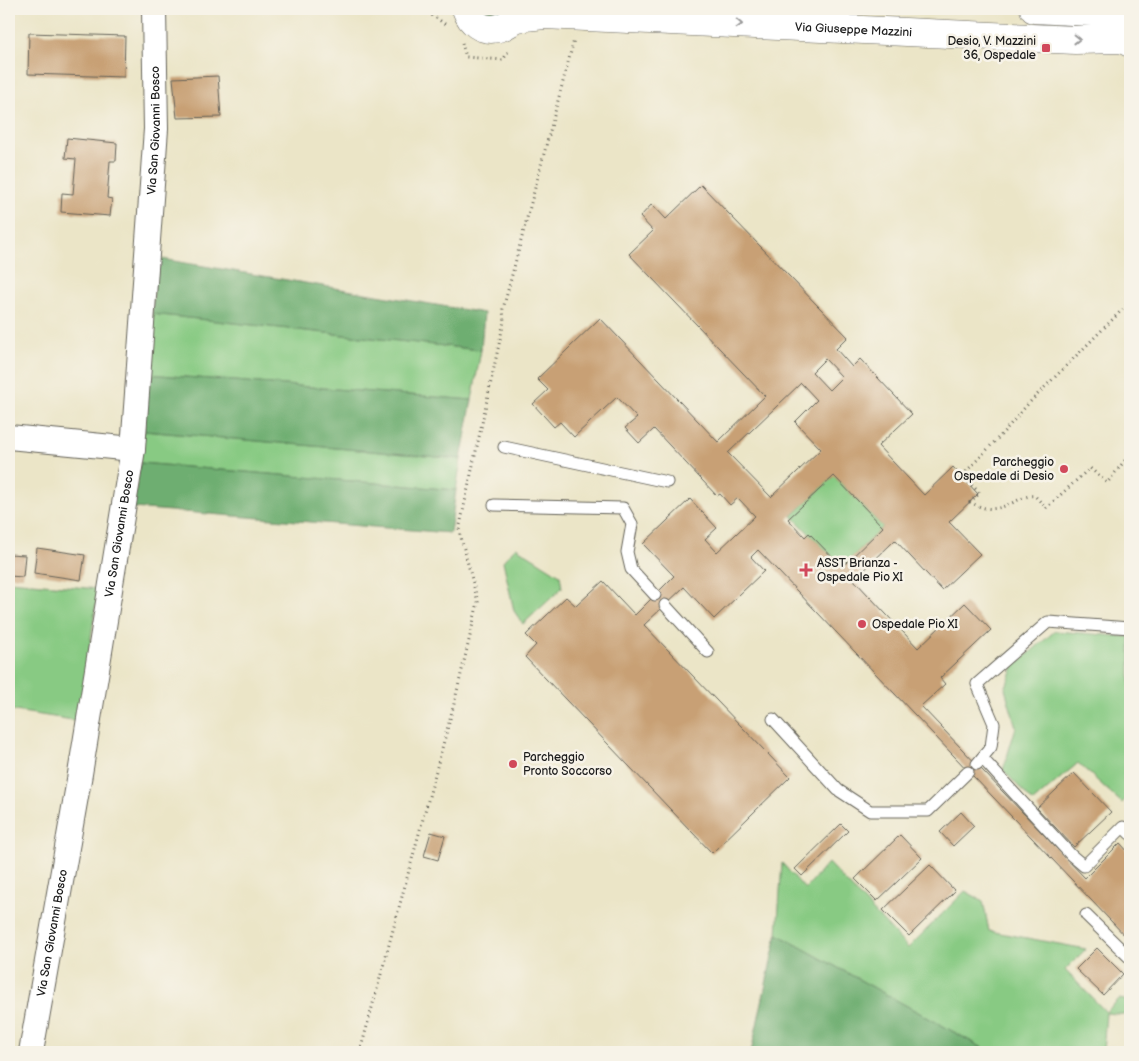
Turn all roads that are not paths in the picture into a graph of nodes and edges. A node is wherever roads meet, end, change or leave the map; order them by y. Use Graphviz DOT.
graph roads {
  1 [pos="154,9"];
  2 [pos="1034,9"];
  3 [pos="463,11"];
  4 [pos="518,14"];
  5 [pos="1130,14"];
  6 [pos="1130,44"];
  7 [pos="9,437"];
  8 [pos="504,447"];
  9 [pos="133,449"];
  10 [pos="667,482"];
  11 [pos="494,505"];
  12 [pos="655,595"];
  13 [pos="664,605"];
  14 [pos="1130,628"];
  15 [pos="708,652"];
  16 [pos="773,719"];
  17 [pos="976,765"];
  18 [pos="1130,834"];
  19 [pos="1086,915"];
  20 [pos="1130,958"];
  21 [pos="31,1052"];
  1 -- 9 [label="street, Via San Giovanni Bosco"];
  2 -- 5 [label="street"];
  3 -- 4 [label="street"];
  4 -- 6 [label="street, Via Giuseppe Mazzini, one-way"];
  7 -- 9 [label="street"];
  8 -- 10 [label="lane"];
  9 -- 21 [label="street, Via San Giovanni Bosco"];
  11 -- 12 [label="lane"];
  13 -- 15 [label="lane"];
  14 -- 17 [label="lane"];
  16 -- 17 [label="lane"];
  17 -- 18 [label="lane"];
  19 -- 20 [label="lane"];
}
